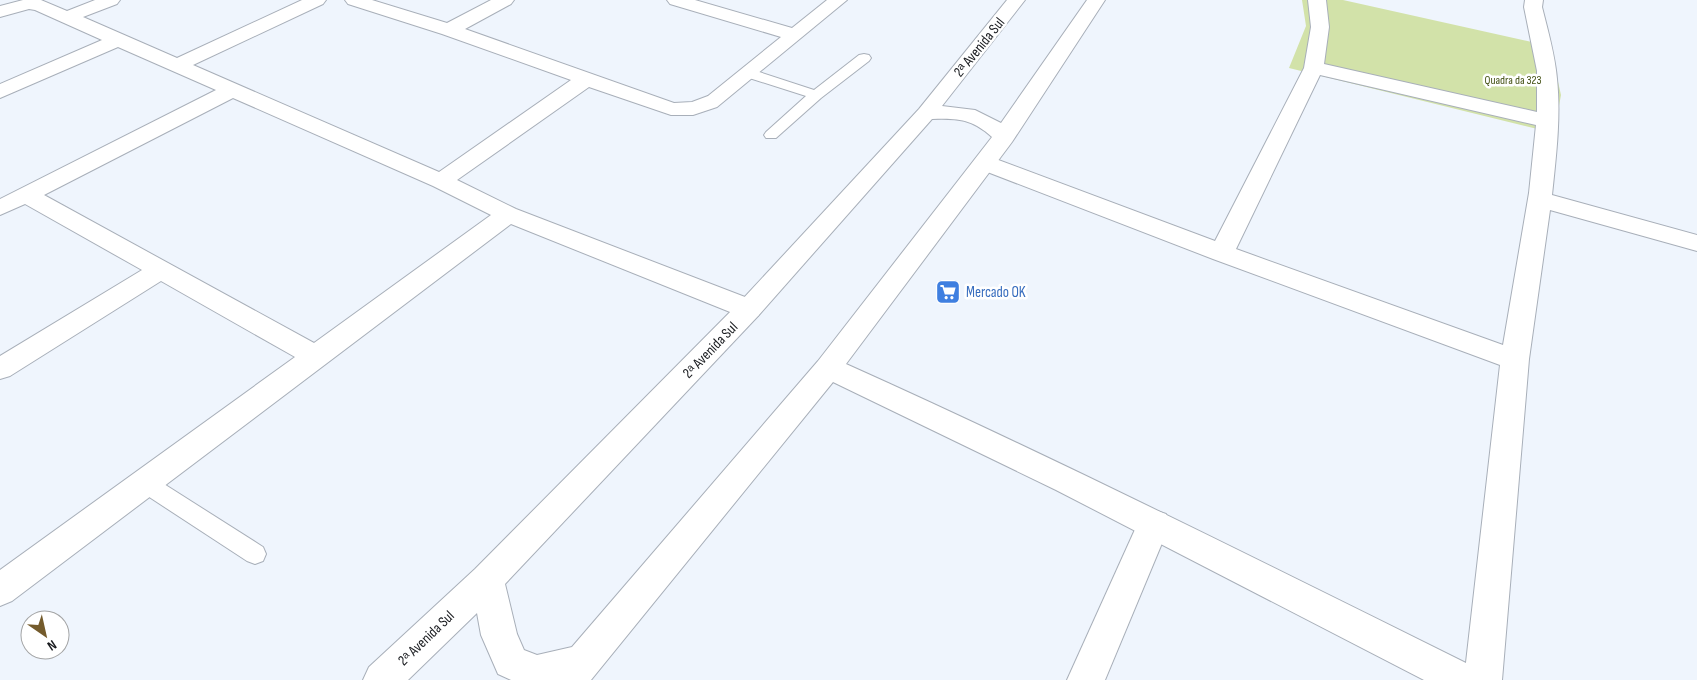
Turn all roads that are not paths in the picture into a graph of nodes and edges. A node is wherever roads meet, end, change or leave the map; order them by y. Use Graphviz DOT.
graph roads {
  1 [pos="111,0"];
  2 [pos="317,0"];
  3 [pos="354,0"];
  4 [pos="505,0"];
  5 [pos="676,0"];
  6 [pos="838,0"];
  7 [pos="1016,0"];
  8 [pos="1096,0"];
  9 [pos="1317,0"];
  10 [pos="1534,0"];
  11 [pos="0,12"];
  12 [pos="68,17"];
  13 [pos="449,30"];
  14 [pos="794,35"];
  15 [pos="120,39"];
  16 [pos="864,58"];
  17 [pos="178,65"];
  18 [pos="1314,68"];
  19 [pos="748,73"];
  20 [pos="586,79"];
  21 [pos="232,90"];
  22 [pos="0,92"];
  23 [pos="816,95"];
  24 [pos="926,113"];
  25 [pos="1547,121"];
  26 [pos="771,135"];
  27 [pos="1004,136"];
  28 [pos="985,163"];
  29 [pos="441,181"];
  30 [pos="26,194"];
  31 [pos="1539,199"];
  32 [pos="0,208"];
  33 [pos="508,214"];
  34 [pos="1697,243"];
  35 [pos="1222,253"];
  36 [pos="161,270"];
  37 [pos="749,309"];
  38 [pos="316,356"];
  39 [pos="1515,360"];
  40 [pos="828,368"];
  41 [pos="0,369"];
  42 [pos="145,483"];
  43 [pos="1154,524"];
  44 [pos="255,554"];
  45 [pos="487,580"];
  46 [pos="0,590"];
  47 [pos="576,671"];
  48 [pos="382,680"];
  49 [pos="1086,680"];
  50 [pos="1461,680"];
  51 [pos="1483,680"];
  1 -- 12 [label="street"];
  2 -- 17 [label="street"];
  3 -- 13 [label="street"];
  4 -- 13 [label="street"];
  5 -- 14 [label="street"];
  6 -- 14 [label="street"];
  7 -- 24 [label="street, 2ᵃ Avenida Sul"];
  8 -- 27 [label="street"];
  9 -- 18 [label="street"];
  10 -- 25 [label="street"];
  11 -- 12 [label="street"];
  12 -- 15 [label="street"];
  13 -- 20 [label="street"];
  14 -- 19 [label="street"];
  15 -- 17 [label="street"];
  15 -- 22 [label="street"];
  16 -- 23 [label="lane"];
  17 -- 21 [label="street"];
  18 -- 25 [label="street"];
  18 -- 35 [label="street"];
  19 -- 20 [label="street"];
  19 -- 23 [label="lane"];
  20 -- 29 [label="street"];
  21 -- 29 [label="street"];
  21 -- 30 [label="street"];
  23 -- 26 [label="lane"];
  24 -- 27 [label="street"];
  24 -- 37 [label="street, 2ᵃ Avenida Sul"];
  25 -- 31 [label="street"];
  27 -- 28 [label="street"];
  28 -- 35 [label="street"];
  28 -- 40 [label="street"];
  29 -- 33 [label="street"];
  30 -- 32 [label="street"];
  30 -- 36 [label="street"];
  31 -- 34 [label="street"];
  31 -- 39 [label="street"];
  33 -- 37 [label="street"];
  33 -- 38 [label="street"];
  35 -- 39 [label="street"];
  36 -- 38 [label="street"];
  36 -- 41 [label="street"];
  37 -- 45 [label="street, 2ᵃ Avenida Sul"];
  38 -- 42 [label="street"];
  39 -- 51 [label="street"];
  40 -- 43 [label="street"];
  40 -- 47 [label="street"];
  42 -- 44 [label="lane"];
  42 -- 46 [label="street"];
  43 -- 49 [label="street"];
  43 -- 50 [label="street"];
  45 -- 47 [label="street"];
  45 -- 48 [label="street, 2ᵃ Avenida Sul"];
}
